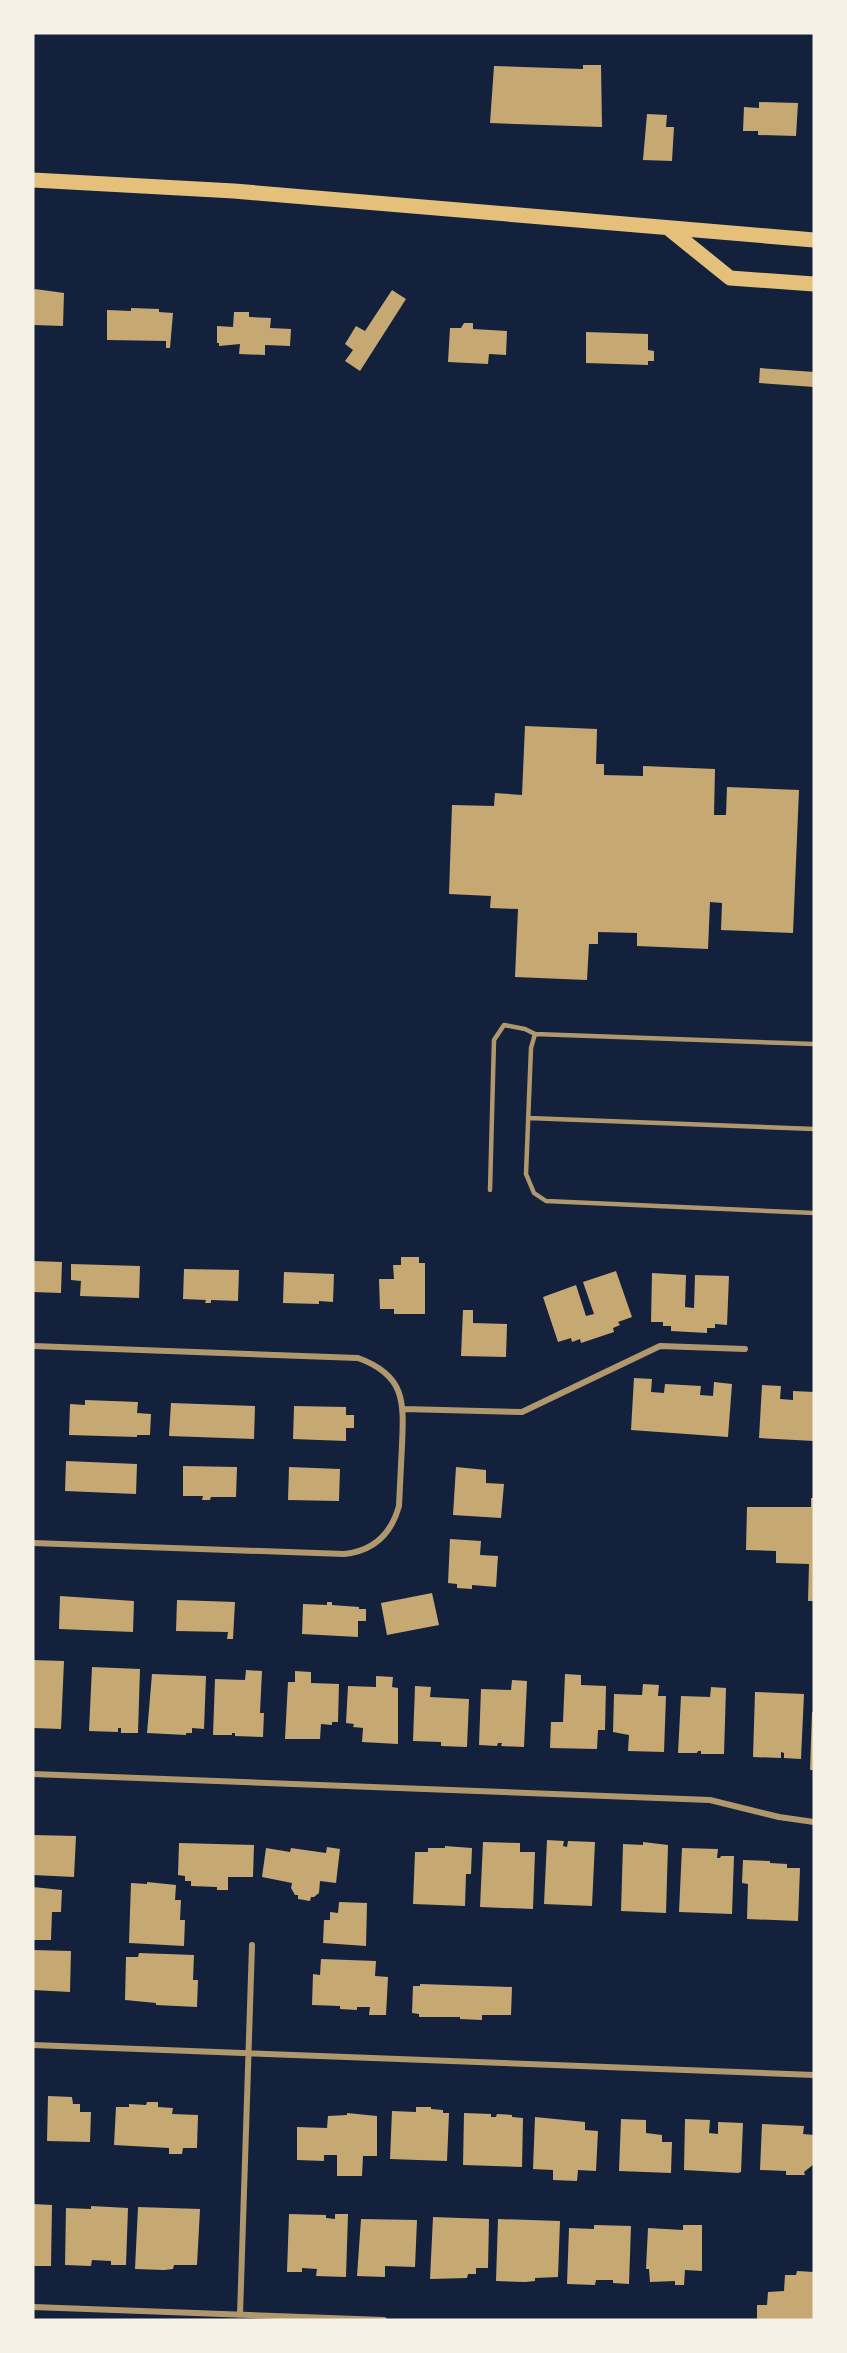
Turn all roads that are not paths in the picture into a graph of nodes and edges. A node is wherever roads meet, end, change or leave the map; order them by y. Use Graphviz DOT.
graph roads {
  1 [pos="33,180"];
  2 [pos="668,228"];
  3 [pos="814,240"];
  4 [pos="814,284"];
  5 [pos="535,1034"];
  6 [pos="814,1044"];
  7 [pos="528,1118"];
  8 [pos="814,1129"];
  9 [pos="490,1190"];
  10 [pos="814,1213"];
  11 [pos="33,1346"];
  12 [pos="745,1349"];
  13 [pos="404,1409"];
  14 [pos="33,1543"];
  15 [pos="33,1774"];
  16 [pos="814,1822"];
  17 [pos="252,1945"];
  18 [pos="33,2045"];
  19 [pos="249,2054"];
  20 [pos="814,2075"];
  21 [pos="33,2307"];
  22 [pos="240,2315"];
  23 [pos="384,2320"];
  1 -- 2 [label="main road"];
  2 -- 3 [label="main road"];
  2 -- 4 [label="main road"];
  5 -- 6 [label="lane"];
  5 -- 7 [label="lane"];
  5 -- 9 [label="lane"];
  7 -- 8 [label="lane"];
  7 -- 10 [label="lane"];
  11 -- 13 [label="street"];
  12 -- 13 [label="street"];
  13 -- 14 [label="street"];
  15 -- 16 [label="street"];
  17 -- 19 [label="street"];
  18 -- 19 [label="street"];
  19 -- 20 [label="street"];
  19 -- 22 [label="street"];
  21 -- 22 [label="street"];
  22 -- 23 [label="street"];
}
